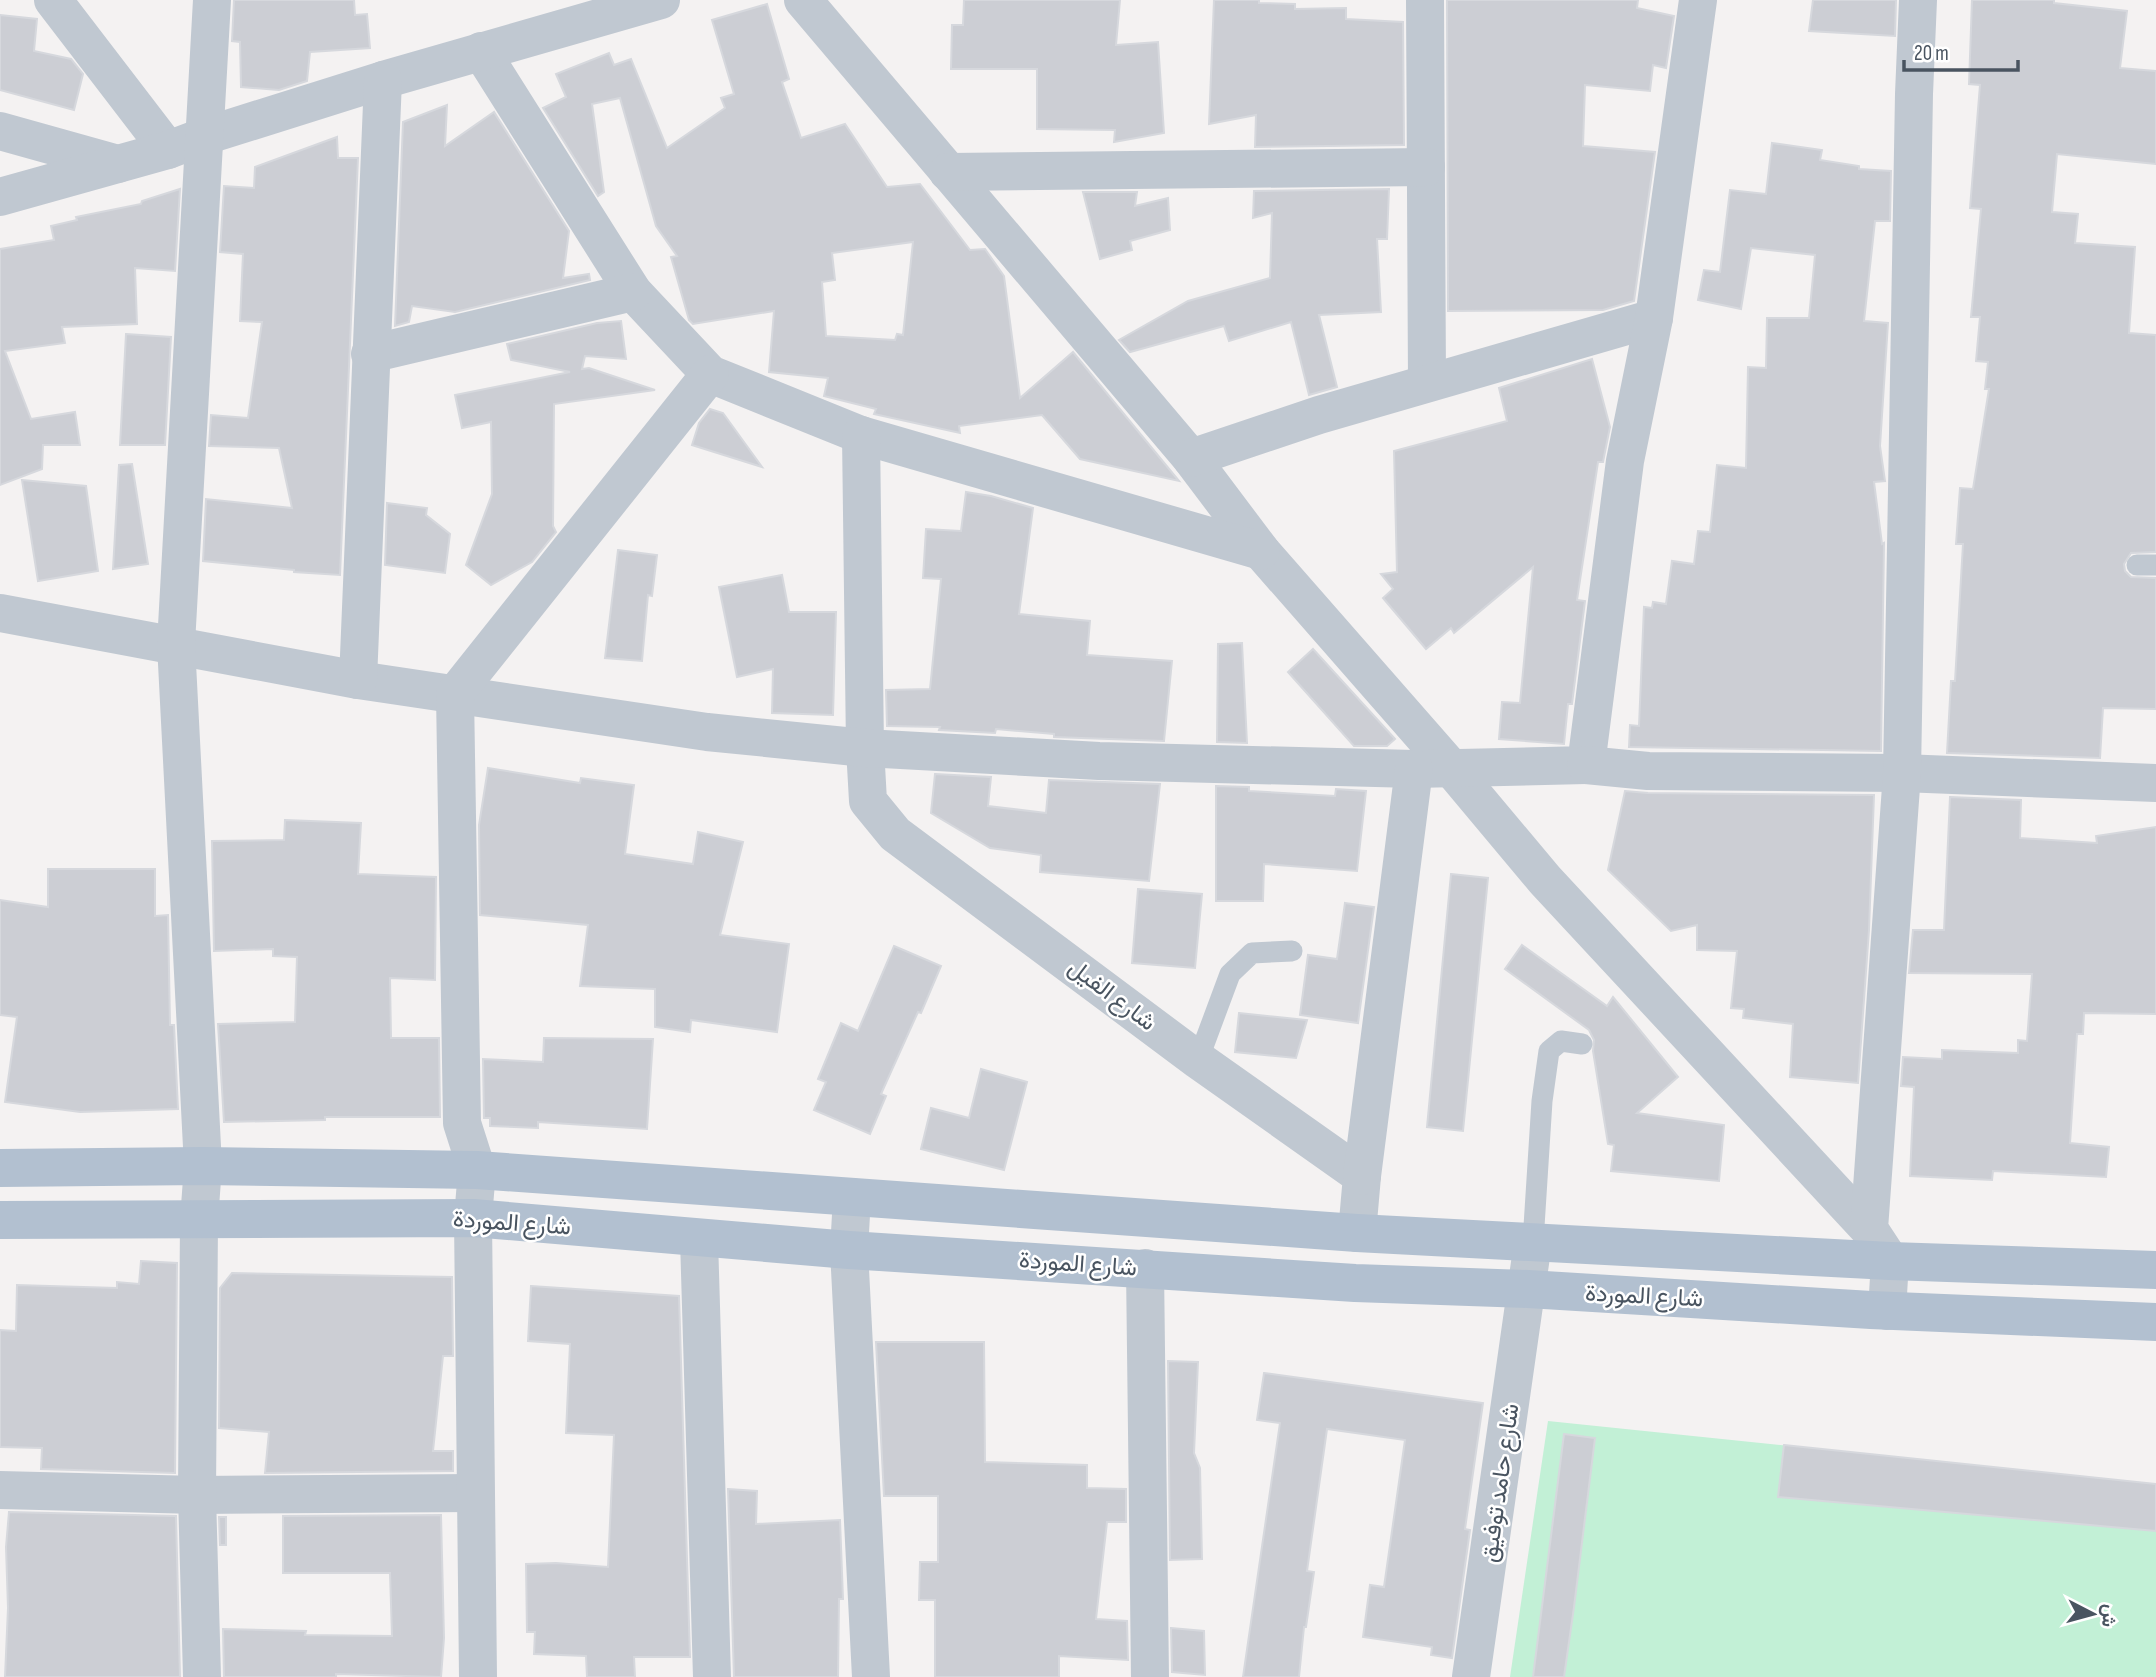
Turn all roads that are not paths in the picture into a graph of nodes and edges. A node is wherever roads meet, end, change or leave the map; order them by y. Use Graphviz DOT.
graph roads {
  1 [pos="53,0"];
  2 [pos="212,0"];
  3 [pos="661,0"];
  4 [pos="803,0"];
  5 [pos="1425,0"];
  6 [pos="1698,0"];
  7 [pos="1919,0"];
  8 [pos="481,51"];
  9 [pos="383,80"];
  10 [pos="0,131"];
  11 [pos="205,136"];
  12 [pos="168,150"];
  13 [pos="120,164"];
  14 [pos="1426,167"];
  15 [pos="948,172"];
  16 [pos="0,197"];
  17 [pos="633,292"];
  18 [pos="1654,317"];
  19 [pos="370,354"];
  20 [pos="710,374"];
  21 [pos="1427,383"];
  22 [pos="861,435"];
  23 [pos="1191,458"];
  24 [pos="1261,551"];
  25 [pos="0,613"];
  26 [pos="176,644"];
  27 [pos="358,680"];
  28 [pos="455,694"];
  29 [pos="864,748"];
  30 [pos="1586,765"];
  31 [pos="1414,769"];
  32 [pos="1452,769"];
  33 [pos="1902,773"];
  34 [pos="2156,783"];
  35 [pos="1292,951"];
  36 [pos="1582,1044"];
  37 [pos="1198,1060"];
  38 [pos="203,1166"];
  39 [pos="0,1168"];
  40 [pos="477,1170"];
  41 [pos="1362,1176"];
  42 [pos="852,1197"];
  43 [pos="473,1218"];
  44 [pos="0,1220"];
  45 [pos="199,1220"];
  46 [pos="1869,1229"];
  47 [pos="1357,1233"];
  48 [pos="699,1238"];
  49 [pos="1533,1242"];
  50 [pos="849,1250"];
  51 [pos="1890,1261"];
  52 [pos="1145,1268"];
  53 [pos="2156,1270"];
  54 [pos="1528,1289"];
  55 [pos="1887,1311"];
  56 [pos="2156,1322"];
  57 [pos="0,1490"];
  58 [pos="475,1493"];
  59 [pos="197,1495"];
  60 [pos="202,1677"];
  61 [pos="478,1677"];
  62 [pos="712,1677"];
  63 [pos="872,1677"];
  64 [pos="1150,1677"];
  65 [pos="1471,1677"];
  1 -- 12 [label="street"];
  2 -- 11 [label="street"];
  3 -- 8 [label="street"];
  4 -- 15 [label="street"];
  5 -- 14 [label="street"];
  6 -- 18 [label="street"];
  7 -- 33 [label="street"];
  8 -- 9 [label="street"];
  8 -- 17 [label="street"];
  9 -- 11 [label="street"];
  9 -- 19 [label="street"];
  10 -- 13 [label="street"];
  11 -- 12 [label="street"];
  11 -- 26 [label="street"];
  12 -- 13 [label="street"];
  13 -- 16 [label="street"];
  14 -- 15 [label="street"];
  14 -- 21 [label="street"];
  15 -- 23 [label="street"];
  17 -- 19 [label="street"];
  17 -- 20 [label="street"];
  18 -- 21 [label="street"];
  18 -- 30 [label="street"];
  19 -- 27 [label="street"];
  20 -- 22 [label="street"];
  20 -- 28 [label="street"];
  21 -- 23 [label="street"];
  22 -- 24 [label="street"];
  22 -- 29 [label="street, شارع الفيل"];
  23 -- 24 [label="street"];
  24 -- 32 [label="street"];
  25 -- 26 [label="street"];
  26 -- 27 [label="street"];
  26 -- 38 [label="street"];
  27 -- 28 [label="street"];
  28 -- 29 [label="street"];
  28 -- 40 [label="street"];
  29 -- 31 [label="street"];
  29 -- 37 [label="street, شارع الفيل"];
  30 -- 32 [label="street"];
  30 -- 33 [label="street"];
  31 -- 32 [label="street"];
  31 -- 41 [label="street"];
  32 -- 46 [label="street"];
  33 -- 34 [label="street"];
  33 -- 46 [label="street"];
  35 -- 37 [label="lane"];
  36 -- 49 [label="lane"];
  37 -- 41 [label="street, شارع الفيل"];
  38 -- 39 [label="main road, شارع الموردة"];
  38 -- 40 [label="main road, شارع الموردة"];
  38 -- 45 [label="street"];
  40 -- 42 [label="main road, شارع الموردة"];
  40 -- 43 [label="street"];
  41 -- 47 [label="street"];
  42 -- 47 [label="main road, شارع الموردة"];
  42 -- 50 [label="street"];
  43 -- 45 [label="main road, شارع الموردة"];
  43 -- 48 [label="main road, شارع الموردة"];
  43 -- 58 [label="street"];
  44 -- 45 [label="main road, شارع الموردة"];
  45 -- 59 [label="street"];
  46 -- 51 [label="street"];
  47 -- 49 [label="main road, شارع الموردة"];
  48 -- 50 [label="main road, شارع الموردة"];
  48 -- 62 [label="street"];
  49 -- 51 [label="main road, شارع الموردة"];
  49 -- 54 [label="street, شارع حامد توفيق"];
  50 -- 52 [label="main road, شارع الموردة"];
  50 -- 63 [label="street"];
  51 -- 53 [label="main road, شارع الموردة"];
  51 -- 55 [label="street"];
  52 -- 54 [label="main road, شارع الموردة"];
  52 -- 64 [label="street"];
  54 -- 55 [label="main road, شارع الموردة"];
  54 -- 65 [label="street, شارع حامد توفيق"];
  55 -- 56 [label="main road, شارع الموردة"];
  57 -- 59 [label="street"];
  58 -- 59 [label="street"];
  58 -- 61 [label="street"];
  59 -- 60 [label="street"];
}
